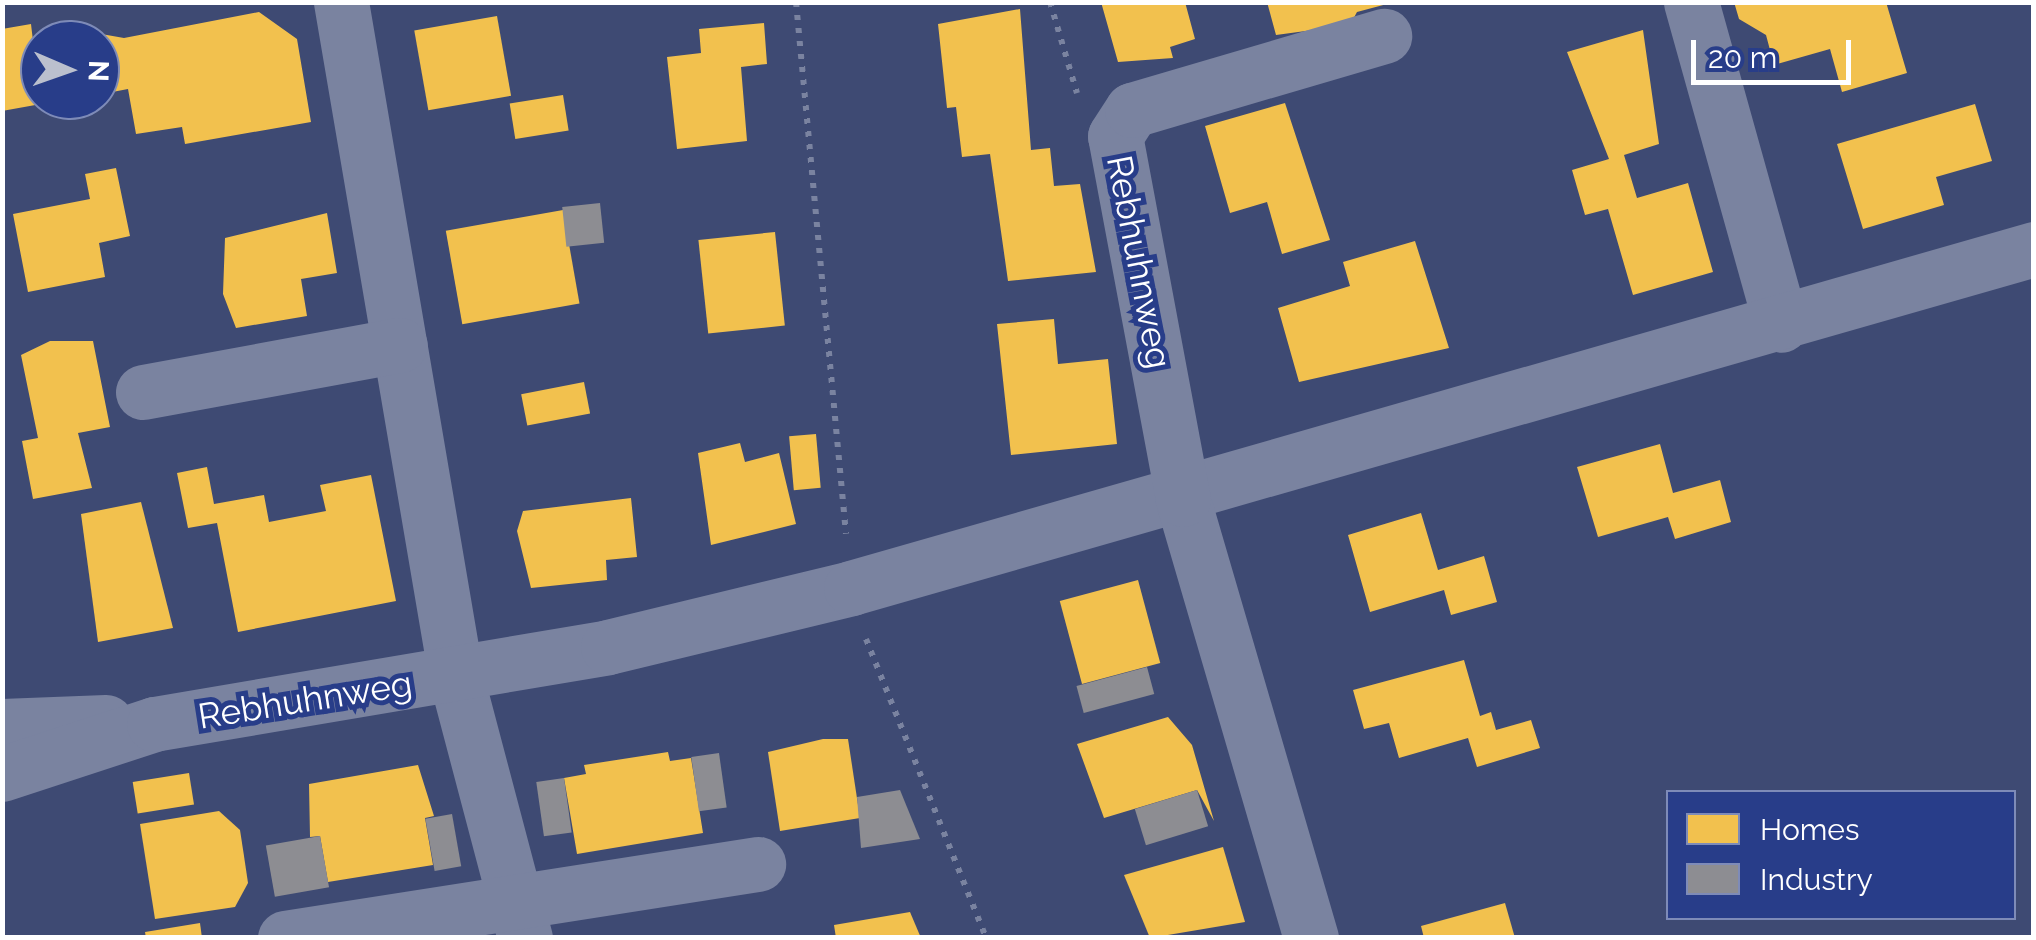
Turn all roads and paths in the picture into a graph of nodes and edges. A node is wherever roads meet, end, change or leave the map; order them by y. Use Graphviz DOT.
graph roads {
  1 [pos="341,2"];
  2 [pos="796,2"];
  3 [pos="1050,2"];
  4 [pos="1691,2"];
  5 [pos="1384,36"];
  6 [pos="1115,136"];
  7 [pos="2034,249"];
  8 [pos="1782,325"];
  9 [pos="400,345"];
  10 [pos="143,392"];
  11 [pos="1183,499"];
  12 [pos="852,588"];
  13 [pos="456,676"];
  14 [pos="154,724"];
  15 [pos="2,726"];
  16 [pos="2,774"];
  17 [pos="758,864"];
  18 [pos="519,919"];
  19 [pos="285,938"];
  20 [pos="986,938"];
  21 [pos="1311,938"];
  1 -- 9 [label="street, Rebhuhnweg"];
  2 -- 12 [label="path"];
  3 -- 6 [label="path"];
  4 -- 8 [label="street"];
  5 -- 6 [label="street, Rebhuhnweg"];
  6 -- 11 [label="street, Rebhuhnweg"];
  7 -- 8 [label="street, Rebhuhnweg"];
  8 -- 11 [label="street, Rebhuhnweg"];
  9 -- 10 [label="street"];
  9 -- 13 [label="street, Rebhuhnweg"];
  11 -- 12 [label="street, Rebhuhnweg"];
  11 -- 21 [label="street, Rebhuhnweg"];
  12 -- 13 [label="street, Rebhuhnweg"];
  12 -- 20 [label="path"];
  13 -- 14 [label="street, Rebhuhnweg"];
  13 -- 18 [label="street, Rebhuhnweg"];
  14 -- 15 [label="street, Rebhuhnweg"];
  14 -- 16 [label="street, Rebhuhnweg"];
  17 -- 18 [label="street"];
  18 -- 19 [label="street"];
}
